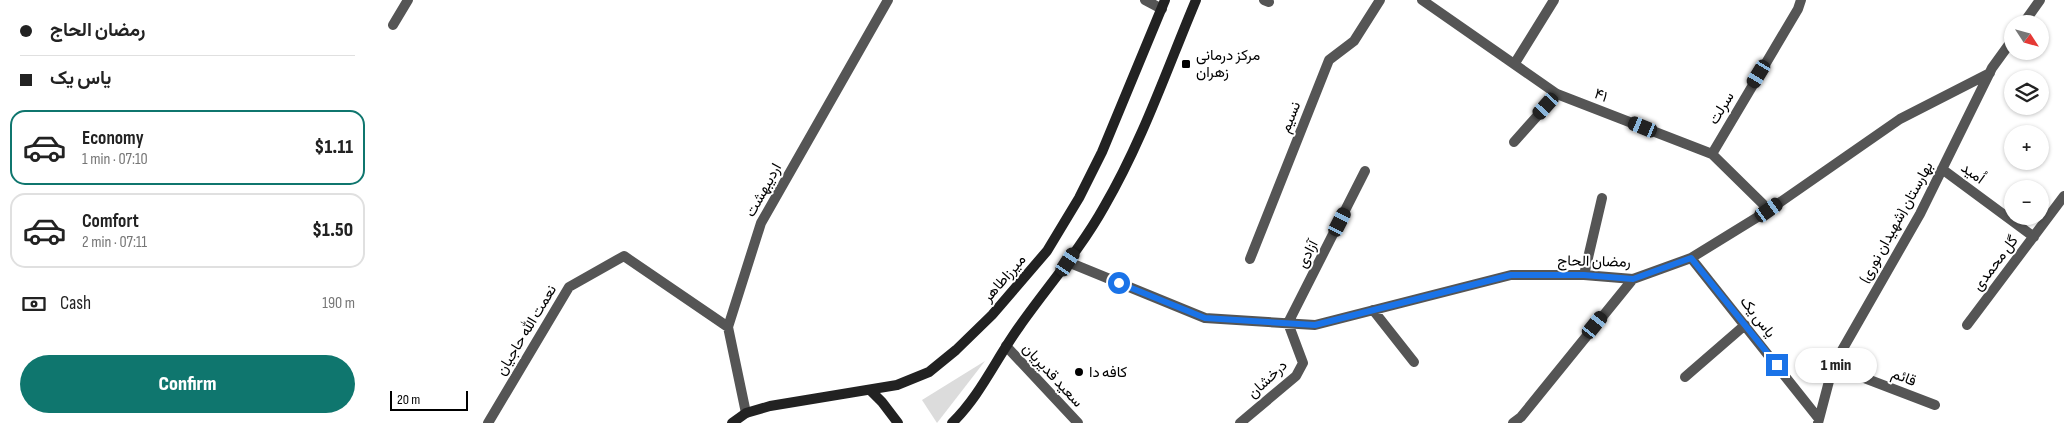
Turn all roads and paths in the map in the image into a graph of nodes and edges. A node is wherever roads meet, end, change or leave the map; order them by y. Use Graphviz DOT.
graph roads {
  1 [pos="407,0"];
  2 [pos="888,0"];
  3 [pos="1145,0"];
  4 [pos="1196,0"];
  5 [pos="1380,0"];
  6 [pos="1422,0"];
  7 [pos="1554,0"];
  8 [pos="1801,0"];
  9 [pos="2040,0"];
  10 [pos="1163,4"];
  11 [pos="2029,15"];
  12 [pos="393,25"];
  13 [pos="2004,52"];
  14 [pos="1515,63"];
  15 [pos="1990,73"];
  16 [pos="1557,94"];
  17 [pos="1514,142"];
  18 [pos="1712,154"];
  19 [pos="1942,169"];
  20 [pos="1365,171"];
  21 [pos="2064,196"];
  22 [pos="1602,198"];
  23 [pos="1769,210"];
  24 [pos="2034,237"];
  25 [pos="1691,258"];
  26 [pos="1251,259"];
  27 [pos="1068,262"];
  28 [pos="1584,275"];
  29 [pos="1633,279"];
  30 [pos="1373,310"];
  31 [pos="1288,323"];
  32 [pos="1745,325"];
  33 [pos="1967,325"];
  34 [pos="728,327"];
  35 [pos="1006,346"];
  36 [pos="1414,362"];
  37 [pos="1833,366"];
  38 [pos="1685,377"];
  39 [pos="869,390"];
  40 [pos="1935,405"];
  41 [pos="746,413"];
  42 [pos="1819,421"];
  43 [pos="488,423"];
  44 [pos="732,423"];
  45 [pos="898,423"];
  46 [pos="951,423"];
  47 [pos="1078,423"];
  48 [pos="1240,423"];
  49 [pos="1513,423"];
  1 -- 12 [label="street"];
  2 -- 34 [label="street, اردیبهشت"];
  3 -- 10 [label="street"];
  4 -- 27 [label="main road"];
  5 -- 26 [label="street, نسیم"];
  6 -- 14 [label="street, ۴۱"];
  7 -- 14 [label="street"];
  8 -- 18 [label="street, سرلت"];
  9 -- 11 [label="street"];
  10 -- 39 [label="main road, میرزاطاهر"];
  13 -- 15 [label="street, بهارستان (شهیدان نوری)"];
  14 -- 16 [label="street, ۴۱"];
  15 -- 19 [label="street, بهارستان (شهیدان نوری)"];
  15 -- 23 [label="street, رمضان الحاج"];
  16 -- 17 [label="street"];
  16 -- 18 [label="street, ۴۱"];
  18 -- 23 [label="street, ۴۱"];
  19 -- 24 [label="street, اُمید"];
  19 -- 37 [label="street, بهارستان (شهیدان نوری)"];
  20 -- 31 [label="street, آزادی"];
  21 -- 24 [label="street, گل محمدی"];
  22 -- 28 [label="street"];
  23 -- 25 [label="street, رمضان الحاج"];
  24 -- 33 [label="street, گل محمدی"];
  25 -- 29 [label="street, رمضان الحاج"];
  25 -- 32 [label="street, یاس یک"];
  27 -- 31 [label="street, رمضان الحاج"];
  27 -- 35 [label="main road"];
  28 -- 29 [label="street, رمضان الحاج"];
  28 -- 30 [label="street, رمضان الحاج"];
  29 -- 49 [label="street"];
  30 -- 31 [label="street, رمضان الحاج"];
  30 -- 36 [label="street"];
  31 -- 48 [label="street, درخشان"];
  32 -- 38 [label="street"];
  32 -- 42 [label="street, یاس یک"];
  34 -- 41 [label="street, اردیبهشت"];
  34 -- 43 [label="street, نعمت الله حاجیان"];
  35 -- 46 [label="main road"];
  35 -- 47 [label="street, سعید قدیریان"];
  37 -- 40 [label="street, قائم"];
  37 -- 42 [label="street, بهارستان (شهیدان نوری)"];
  39 -- 41 [label="main road, میرزاطاهر"];
  39 -- 45 [label="main road"];
  41 -- 44 [label="main road, میرزاطاهر"];
}
